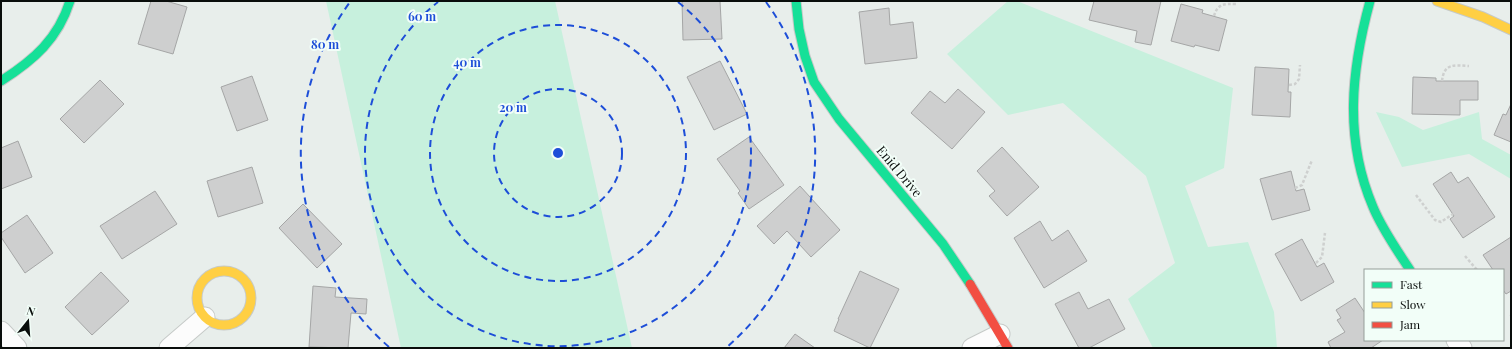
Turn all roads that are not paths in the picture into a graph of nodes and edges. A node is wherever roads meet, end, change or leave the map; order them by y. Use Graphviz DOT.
graph roads {
  1 [pos="70,1"];
  2 [pos="796,1"];
  3 [pos="1370,1"];
  4 [pos="1437,1"];
  5 [pos="1511,30"];
  6 [pos="1,81"];
  7 [pos="1409,269"];
  8 [pos="205,317"];
  9 [pos="1,331"];
  10 [pos="1004,341"];
  11 [pos="17,348"];
  12 [pos="169,348"];
  13 [pos="972,348"];
  1 -- 6 [label="street"];
  2 -- 10 [label="street, Enid Drive"];
  3 -- 7 [label="street"];
  4 -- 5 [label="street"];
  8 -- 8 [label="street"];
  8 -- 12 [label="street"];
  9 -- 11 [label="street"];
  10 -- 13 [label="street"];
}
